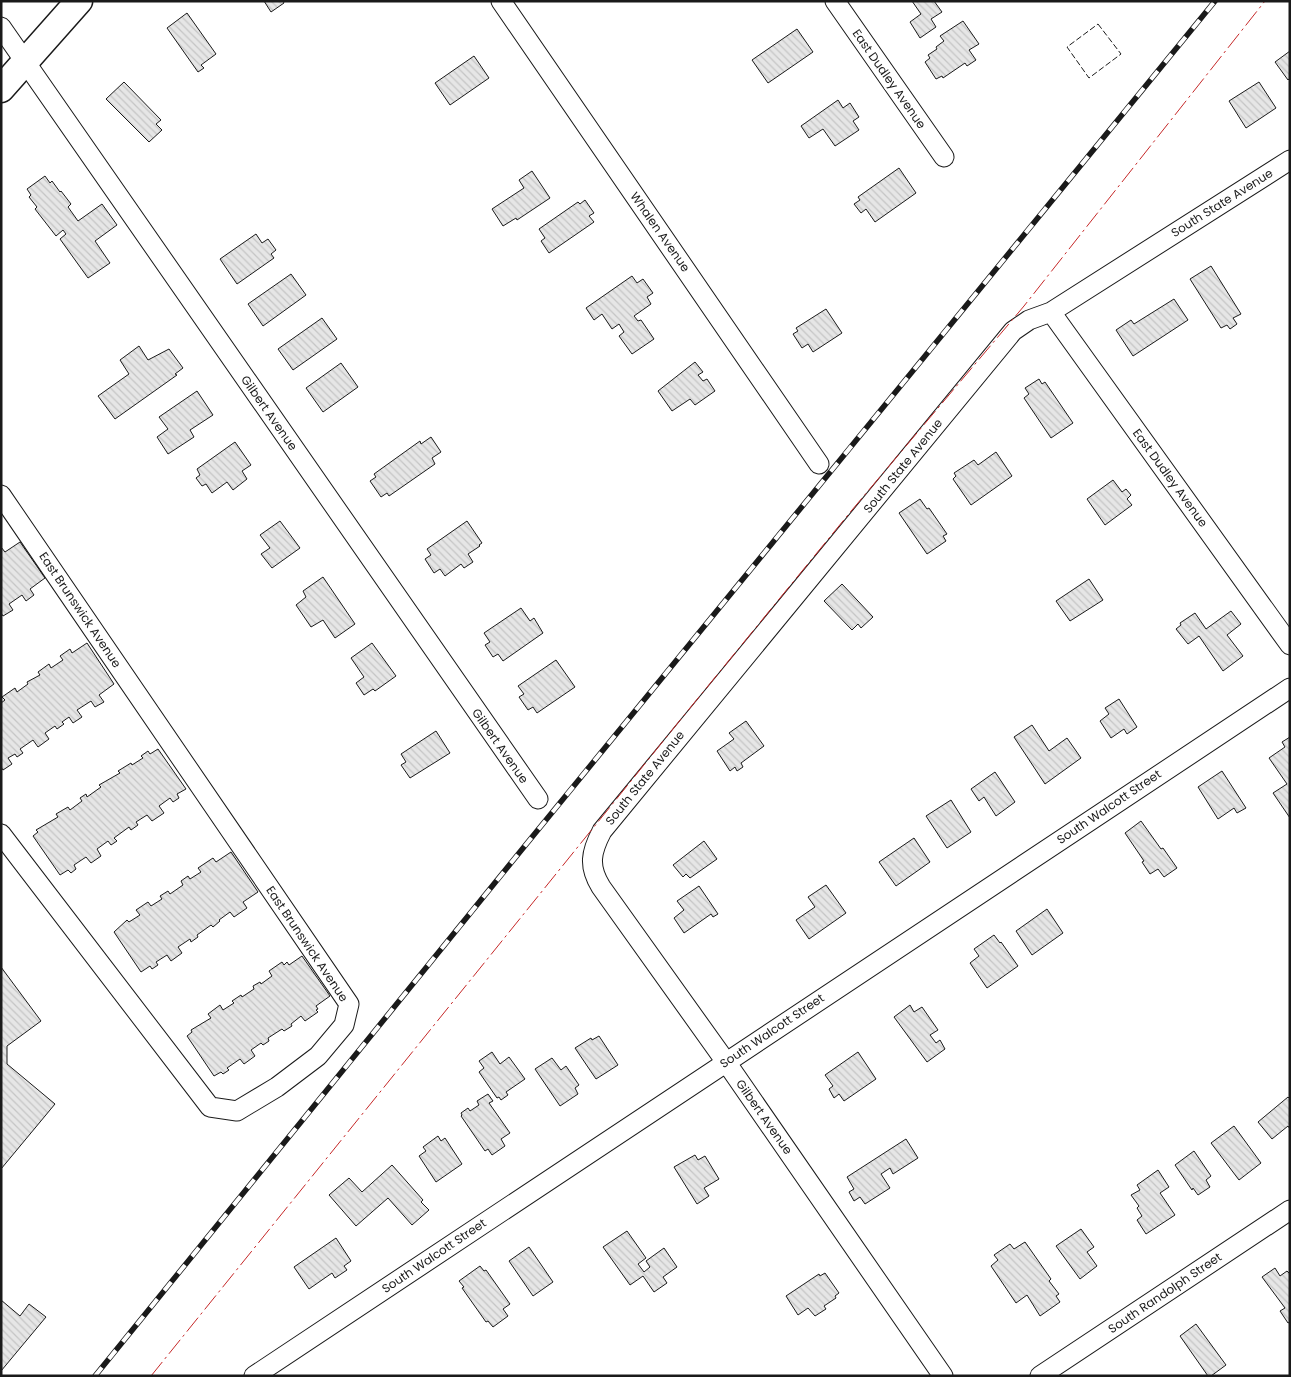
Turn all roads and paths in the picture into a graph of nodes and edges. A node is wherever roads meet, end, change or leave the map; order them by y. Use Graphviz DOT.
graph roads {
  1 [pos="78,1"];
  2 [pos="500,1"];
  3 [pos="835,1"];
  4 [pos="1,27"];
  5 [pos="25,62"];
  6 [pos="1,89"];
  7 [pos="944,157"];
  8 [pos="1290,160"];
  9 [pos="1051,312"];
  10 [pos="819,464"];
  11 [pos="1,495"];
  12 [pos="1290,645"];
  13 [pos="1290,688"];
  14 [pos="538,799"];
  15 [pos="1,834"];
  16 [pos="592,856"];
  17 [pos="726,1062"];
  18 [pos="1290,1210"];
  19 [pos="254,1376"];
  20 [pos="943,1376"];
  21 [pos="1040,1376"];
  1 -- 5 [label="main road"];
  2 -- 10 [label="street, Whalen Avenue"];
  3 -- 7 [label="street, East Dudley Avenue"];
  4 -- 5 [label="street, Gilbert Avenue"];
  5 -- 6 [label="main road"];
  5 -- 14 [label="street, Gilbert Avenue"];
  8 -- 9 [label="street, South State Avenue"];
  9 -- 12 [label="street, East Dudley Avenue"];
  9 -- 16 [label="street, South State Avenue"];
  11 -- 15 [label="street, East Brunswick Avenue"];
  13 -- 17 [label="street, South Walcott Street"];
  16 -- 17 [label="street, Gilbert Avenue"];
  17 -- 19 [label="street, South Walcott Street"];
  17 -- 20 [label="street, Gilbert Avenue"];
  18 -- 21 [label="street, South Randolph Street"];
}
